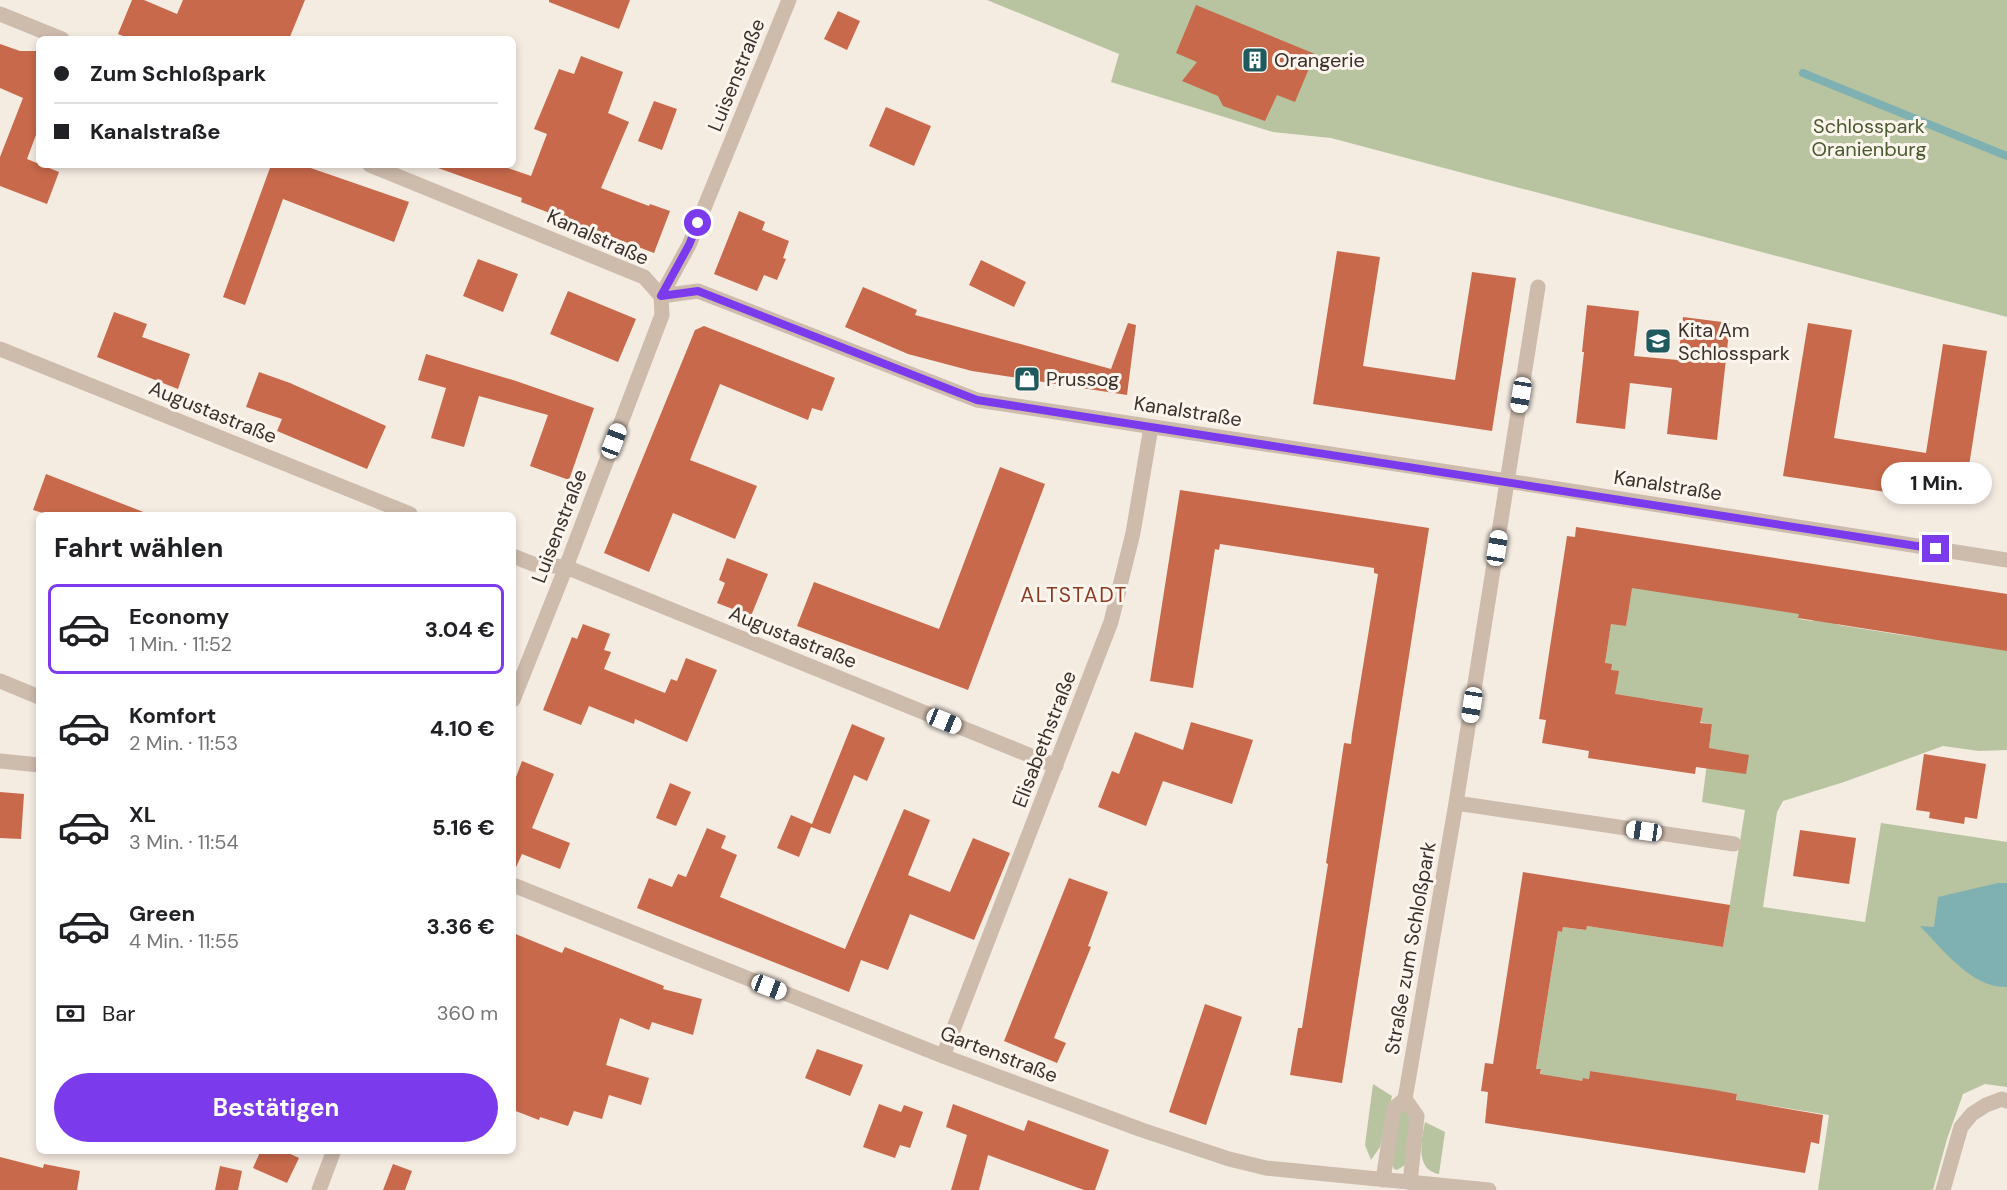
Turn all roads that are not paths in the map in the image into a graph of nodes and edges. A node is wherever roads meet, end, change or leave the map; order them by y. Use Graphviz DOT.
graph roads {
  1 [pos="789,0"];
  2 [pos="0,14"];
  3 [pos="55,36"];
  4 [pos="377,168"];
  5 [pos="1538,287"];
  6 [pos="661,296"];
  7 [pos="0,350"];
  8 [pos="1151,427"];
  9 [pos="1508,481"];
  10 [pos="405,512"];
  11 [pos="516,557"];
  12 [pos="2007,560"];
  13 [pos="566,567"];
  14 [pos="0,681"];
  15 [pos="516,692"];
  16 [pos="36,696"];
  17 [pos="0,761"];
  18 [pos="36,765"];
  19 [pos="1056,766"];
  20 [pos="1456,803"];
  21 [pos="1734,844"];
  22 [pos="516,886"];
  23 [pos="944,1056"];
  24 [pos="1406,1099"];
  25 [pos="2007,1101"];
  26 [pos="332,1154"];
  27 [pos="1383,1180"];
  28 [pos="1410,1183"];
  29 [pos="319,1190"];
  30 [pos="1489,1190"];
  31 [pos="1943,1190"];
  1 -- 6 [label="street, Luisenstraße"];
  2 -- 3 [label="street"];
  4 -- 6 [label="street, Kanalstraße"];
  5 -- 9 [label="street, Straße zum Schloßpark"];
  6 -- 8 [label="street, Kanalstraße"];
  6 -- 13 [label="street, Luisenstraße"];
  7 -- 10 [label="street, Augustastraße"];
  8 -- 9 [label="street, Kanalstraße"];
  8 -- 19 [label="street, Elisabethstraße"];
  9 -- 12 [label="street, Kanalstraße"];
  9 -- 20 [label="street, Straße zum Schloßpark"];
  11 -- 13 [label="street, Augustastraße"];
  13 -- 15 [label="street, Luisenstraße"];
  13 -- 19 [label="street, Augustastraße"];
  14 -- 16 [label="street"];
  17 -- 18 [label="street"];
  19 -- 23 [label="street, Elisabethstraße"];
  20 -- 21 [label="street"];
  20 -- 24 [label="street, Straße zum Schloßpark"];
  22 -- 23 [label="street, Gartenstraße"];
  23 -- 27 [label="street, Gartenstraße"];
  24 -- 27 [label="street, Straße zum Schloßpark"];
  24 -- 28 [label="street"];
  25 -- 31 [label="street"];
  26 -- 29 [label="street"];
  27 -- 28 [label="street, Gartenstraße"];
  28 -- 30 [label="street, Gartenstraße"];
}
